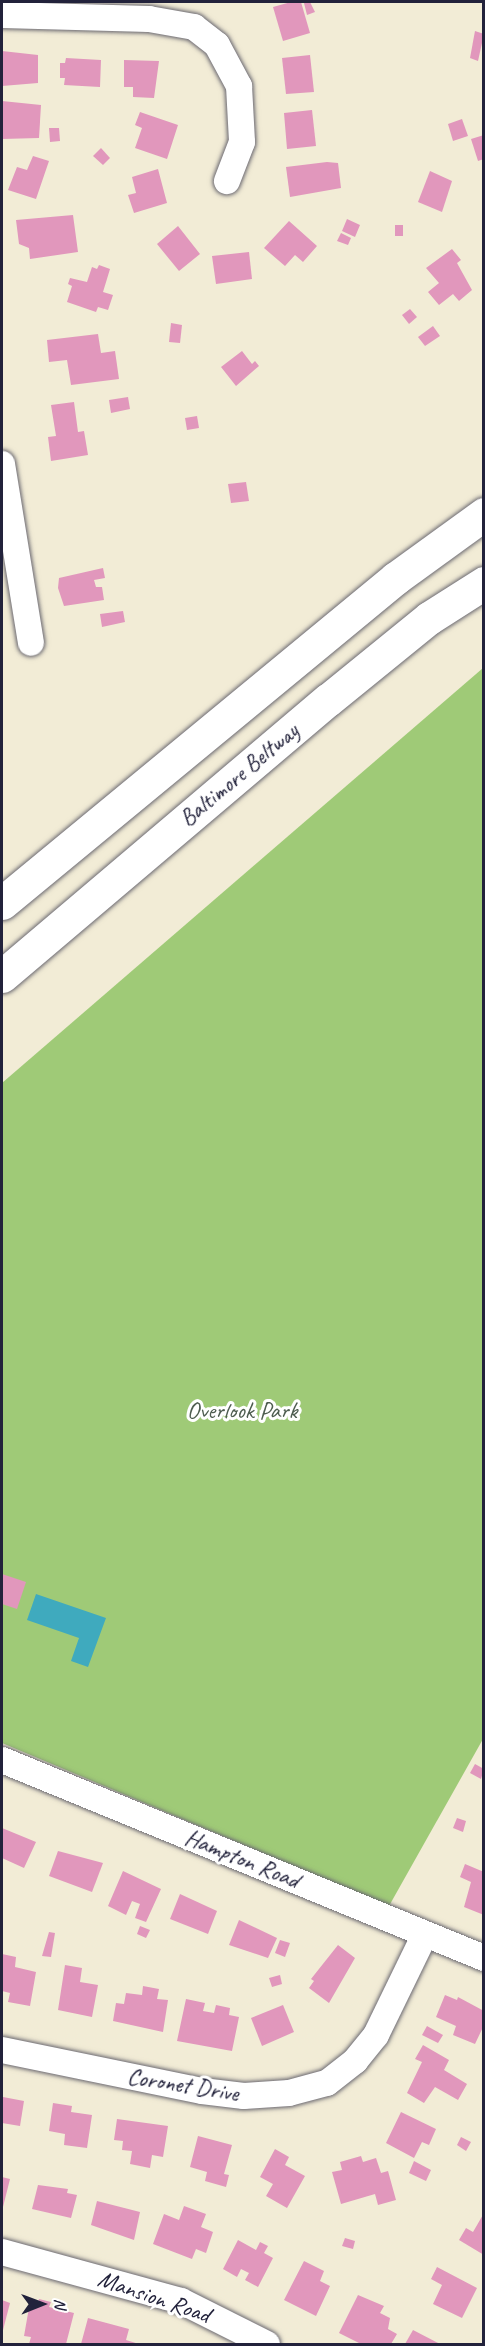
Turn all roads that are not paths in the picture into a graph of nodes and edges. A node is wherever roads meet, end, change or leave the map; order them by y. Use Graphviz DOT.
graph roads {
  1 [pos="2,15"];
  2 [pos="227,181"];
  3 [pos="2,465"];
  4 [pos="480,516"];
  5 [pos="6,525"];
  6 [pos="483,582"];
  7 [pos="31,643"];
  8 [pos="2,903"];
  9 [pos="2,976"];
  10 [pos="2,1761"];
  11 [pos="425,1934"];
  12 [pos="483,1958"];
  13 [pos="2,2050"];
  14 [pos="2,2252"];
  15 [pos="267,2344"];
  1 -- 2 [label="street"];
  3 -- 5 [label="street"];
  4 -- 8 [label="highway"];
  5 -- 7 [label="street"];
  6 -- 9 [label="highway, Baltimore Beltway"];
  10 -- 11 [label="street, Hampton Road"];
  11 -- 12 [label="street, Hampton Road"];
  11 -- 13 [label="street, Coronet Drive"];
  14 -- 15 [label="street, Mansion Road"];
}
